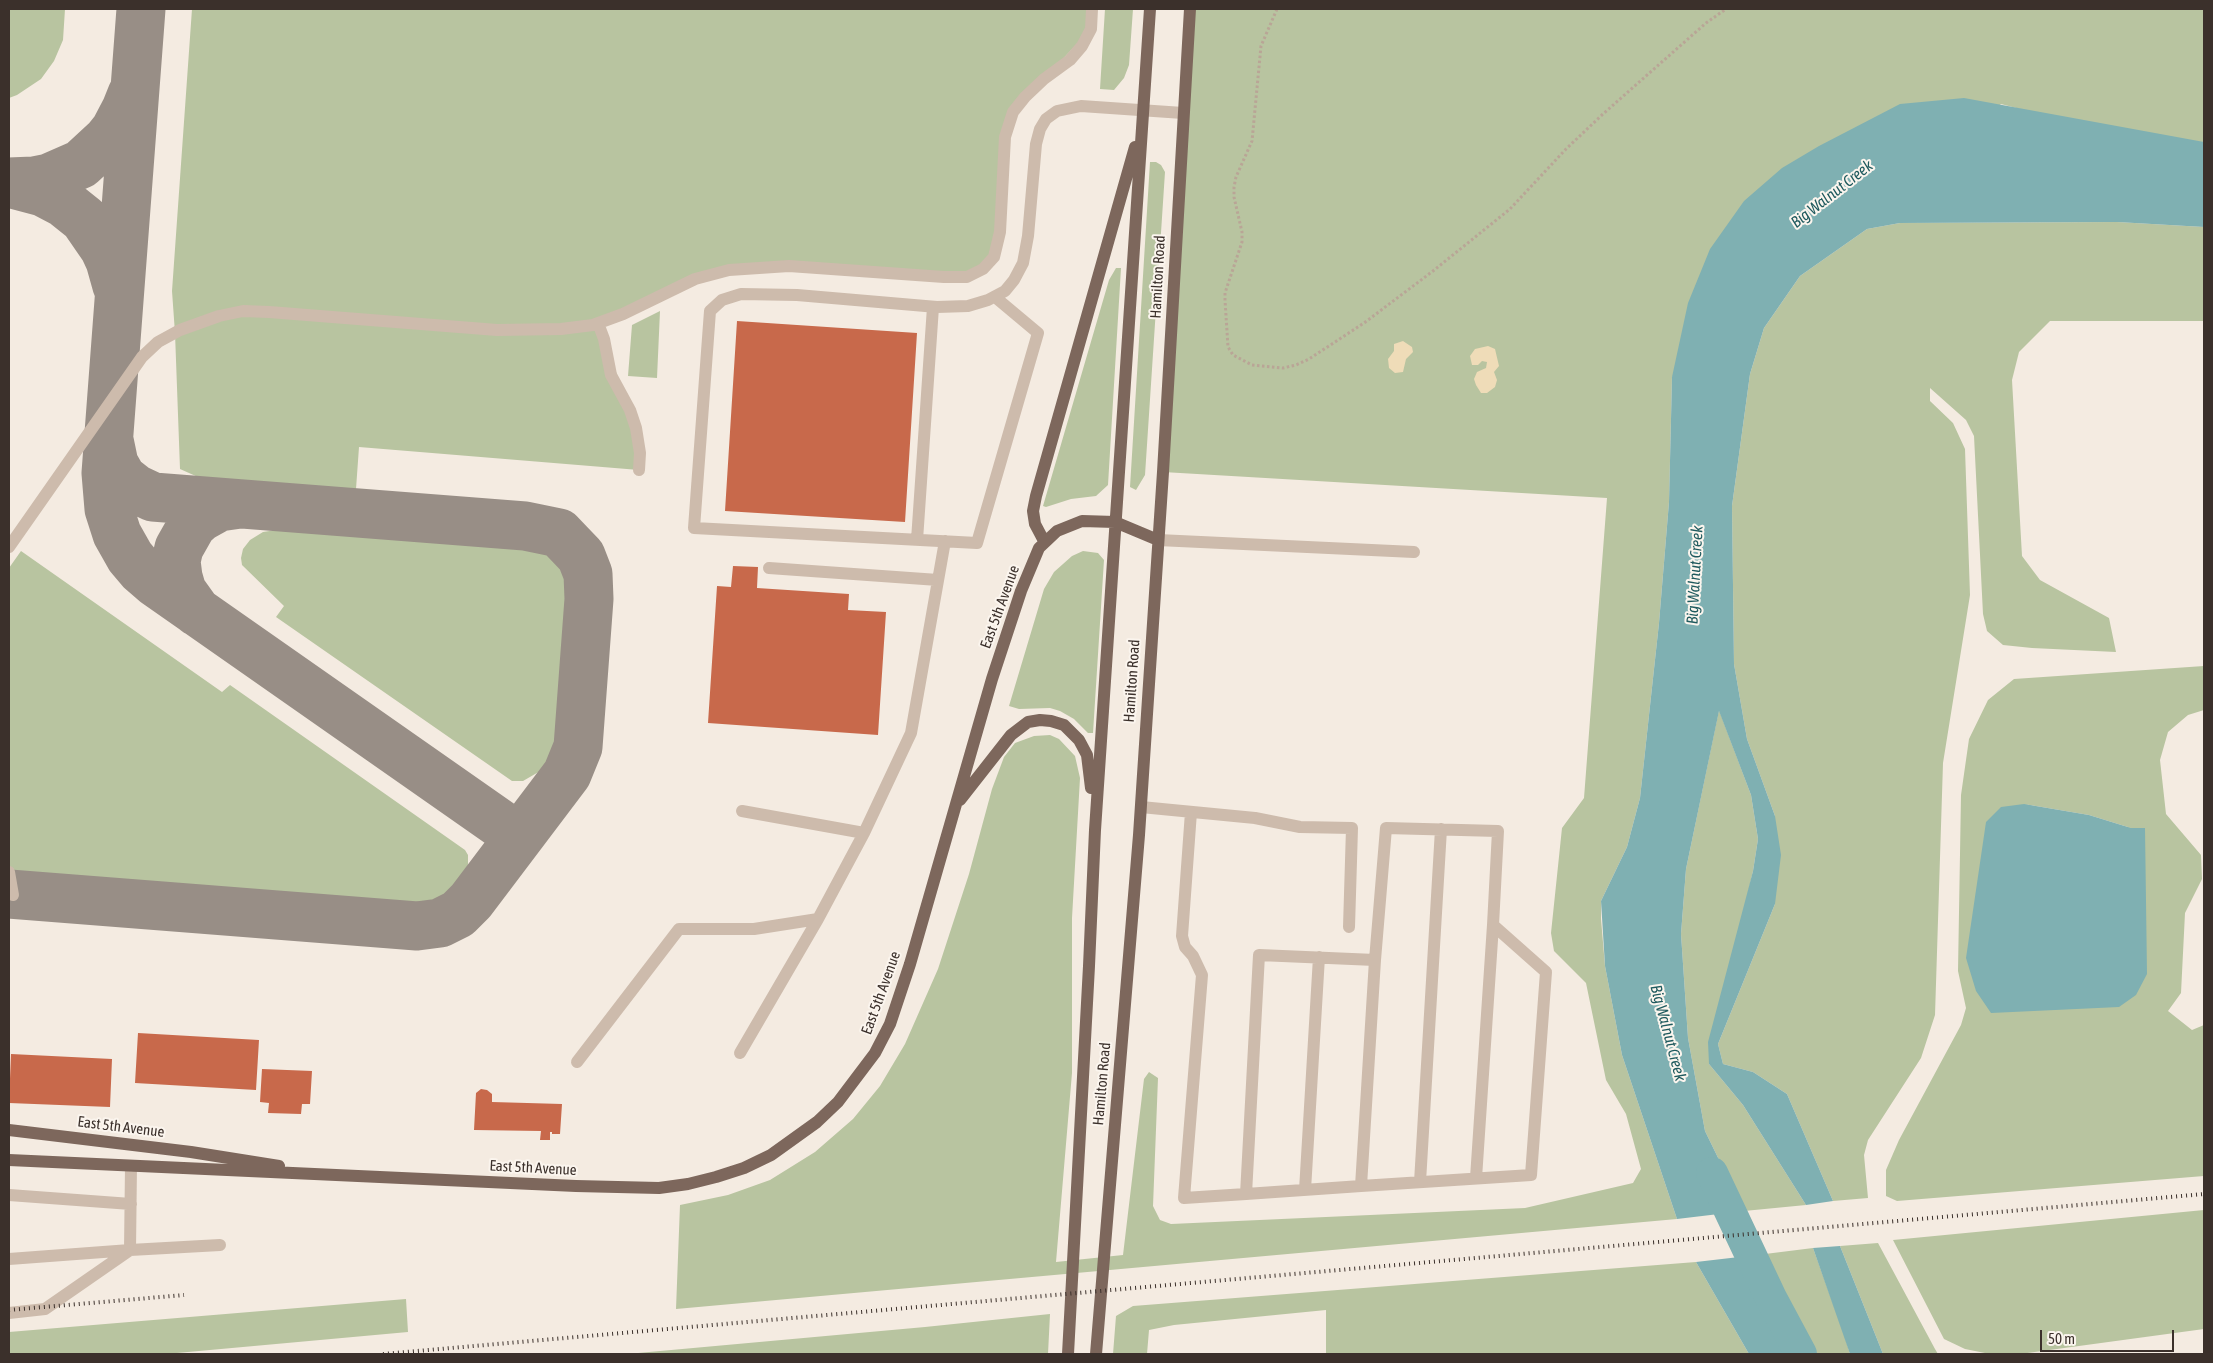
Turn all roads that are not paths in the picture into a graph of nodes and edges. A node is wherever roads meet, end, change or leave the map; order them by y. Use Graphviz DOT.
graph roads {
  1 [pos="1092,9"];
  2 [pos="1150,9"];
  3 [pos="1190,9"];
  4 [pos="1143,109"];
  5 [pos="1183,112"];
  6 [pos="1142,123"];
  7 [pos="995,296"];
  8 [pos="932,307"];
  9 [pos="598,323"];
  10 [pos="639,470"];
  11 [pos="1115,522"];
  12 [pos="917,540"];
  13 [pos="1158,540"];
  14 [pos="945,541"];
  15 [pos="1044,541"];
  16 [pos="9,547"];
  17 [pos="1414,552"];
  18 [pos="769,568"];
  19 [pos="938,580"];
  20 [pos="956,806"];
  21 [pos="1141,807"];
  22 [pos="742,811"];
  23 [pos="1191,812"];
  24 [pos="1441,829"];
  25 [pos="1095,830"];
  26 [pos="864,833"];
  27 [pos="9,872"];
  28 [pos="13,895"];
  29 [pos="818,919"];
  30 [pos="1493,925"];
  31 [pos="1349,927"];
  32 [pos="1319,957"];
  33 [pos="1375,960"];
  34 [pos="740,1052"];
  35 [pos="577,1062"];
  36 [pos="9,1130"];
  37 [pos="9,1160"];
  38 [pos="131,1166"];
  39 [pos="318,1175"];
  40 [pos="1476,1178"];
  41 [pos="1420,1182"];
  42 [pos="1361,1186"];
  43 [pos="1305,1190"];
  44 [pos="1246,1194"];
  45 [pos="9,1195"];
  46 [pos="130,1204"];
  47 [pos="220,1245"];
  48 [pos="130,1250"];
  49 [pos="9,1259"];
  50 [pos="9,1313"];
  51 [pos="1068,1354"];
  52 [pos="1096,1354"];
  1 -- 9 [label="lane"];
  2 -- 4 [label="main road, Hamilton Road"];
  3 -- 5 [label="main road, Hamilton Road"];
  4 -- 5 [label="lane"];
  4 -- 6 [label="main road, Hamilton Road"];
  4 -- 7 [label="lane"];
  5 -- 13 [label="main road, Hamilton Road"];
  6 -- 11 [label="main road, Hamilton Road"];
  6 -- 15 [label="main road"];
  7 -- 8 [label="lane"];
  7 -- 14 [label="lane"];
  8 -- 12 [label="lane"];
  8 -- 12 [label="lane"];
  9 -- 10 [label="lane"];
  9 -- 16 [label="lane"];
  11 -- 13 [label="main road"];
  11 -- 15 [label="main road"];
  11 -- 25 [label="main road, Hamilton Road"];
  12 -- 14 [label="lane"];
  13 -- 17 [label="lane"];
  13 -- 21 [label="main road, Hamilton Road"];
  14 -- 19 [label="lane"];
  15 -- 20 [label="main road, East 5th Avenue"];
  18 -- 19 [label="lane"];
  19 -- 26 [label="lane"];
  20 -- 25 [label="main road"];
  20 -- 39 [label="main road, East 5th Avenue"];
  21 -- 23 [label="lane"];
  21 -- 52 [label="main road, Hamilton Road"];
  22 -- 26 [label="lane"];
  23 -- 31 [label="lane"];
  23 -- 44 [label="lane"];
  24 -- 30 [label="lane"];
  24 -- 33 [label="lane"];
  24 -- 41 [label="lane"];
  25 -- 51 [label="main road, Hamilton Road"];
  26 -- 29 [label="lane"];
  27 -- 28 [label="lane"];
  29 -- 34 [label="lane"];
  29 -- 35 [label="lane"];
  30 -- 40 [label="lane"];
  30 -- 40 [label="lane"];
  32 -- 33 [label="lane"];
  32 -- 43 [label="lane"];
  32 -- 44 [label="lane"];
  33 -- 42 [label="lane"];
  36 -- 39 [label="main road, East 5th Avenue"];
  37 -- 38 [label="main road, East 5th Avenue"];
  38 -- 39 [label="main road, East 5th Avenue"];
  38 -- 46 [label="lane"];
  40 -- 41 [label="lane"];
  41 -- 42 [label="lane"];
  42 -- 43 [label="lane"];
  43 -- 44 [label="lane"];
  45 -- 46 [label="lane"];
  46 -- 48 [label="lane"];
  47 -- 48 [label="lane"];
  48 -- 49 [label="lane"];
  48 -- 50 [label="lane"];
}
